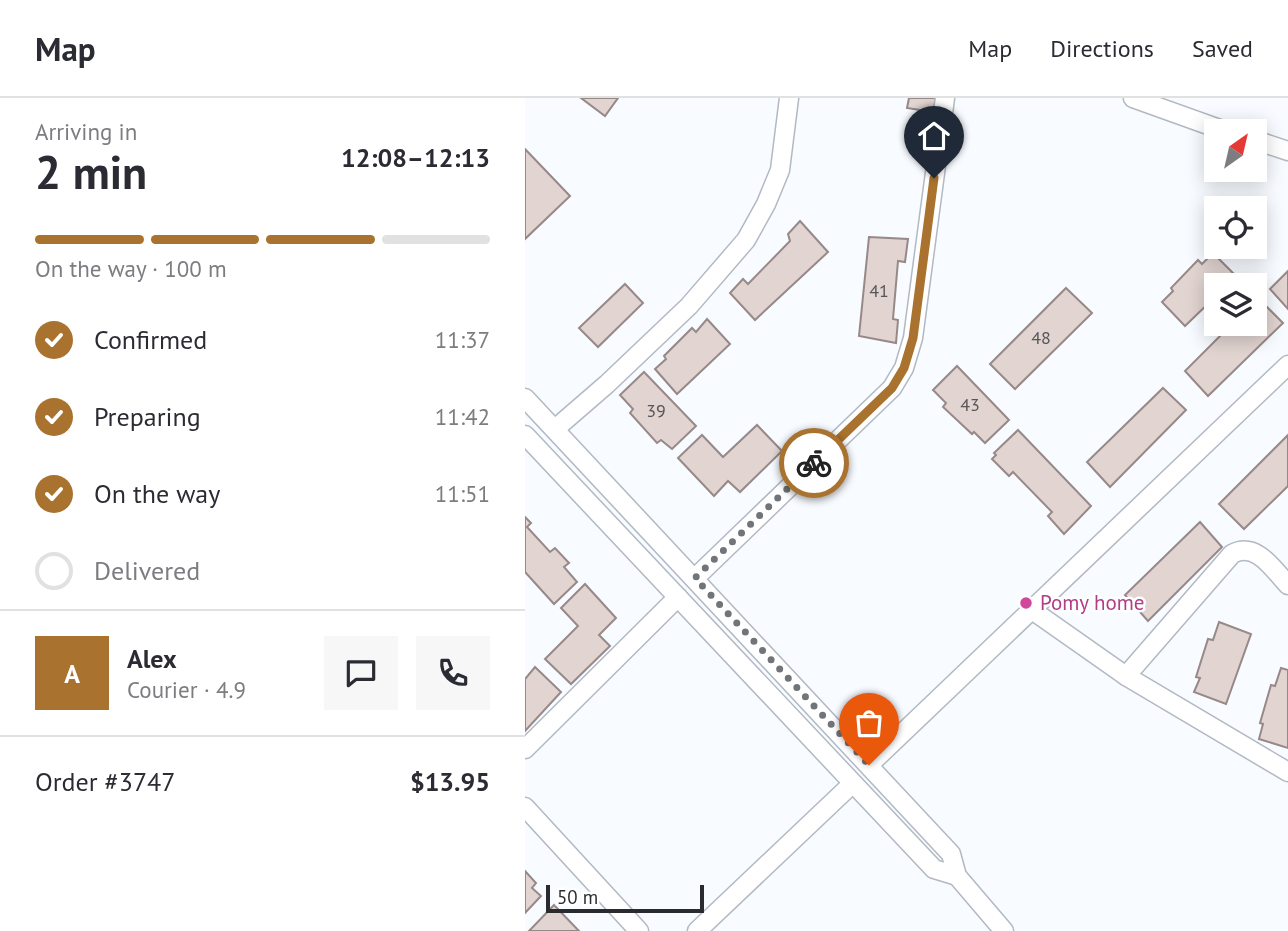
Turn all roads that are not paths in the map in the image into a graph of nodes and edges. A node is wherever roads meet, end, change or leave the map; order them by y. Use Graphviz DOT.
graph roads {
  1 [pos="789,98"];
  2 [pos="945,98"];
  3 [pos="1133,98"];
  4 [pos="1204,123"];
  5 [pos="1267,144"];
  6 [pos="1288,150"];
  7 [pos="1288,365"];
  8 [pos="525,398"];
  9 [pos="555,429"];
  10 [pos="525,435"];
  11 [pos="695,578"];
  12 [pos="1288,584"];
  13 [pos="678,597"];
  14 [pos="1031,610"];
  15 [pos="1126,676"];
  16 [pos="525,749"];
  17 [pos="869,765"];
  18 [pos="1288,772"];
  19 [pos="852,784"];
  20 [pos="525,807"];
  21 [pos="951,854"];
  22 [pos="935,869"];
  23 [pos="957,876"];
  24 [pos="639,931"];
  25 [pos="698,931"];
  26 [pos="1004,931"];
  1 -- 9 [label="street"];
  2 -- 11 [label="street"];
  3 -- 4 [label="street"];
  5 -- 6 [label="street"];
  7 -- 14 [label="street"];
  8 -- 9 [label="street"];
  9 -- 11 [label="street"];
  10 -- 13 [label="street"];
  11 -- 17 [label="street"];
  12 -- 15 [label="street"];
  13 -- 16 [label="street"];
  13 -- 19 [label="street"];
  14 -- 15 [label="street"];
  14 -- 17 [label="street"];
  15 -- 18 [label="street"];
  17 -- 21 [label="street"];
  19 -- 22 [label="street"];
  19 -- 25 [label="street"];
  20 -- 24 [label="street"];
  21 -- 22 [label="street"];
  21 -- 23 [label="street"];
  22 -- 23 [label="street"];
  23 -- 26 [label="street"];
}
